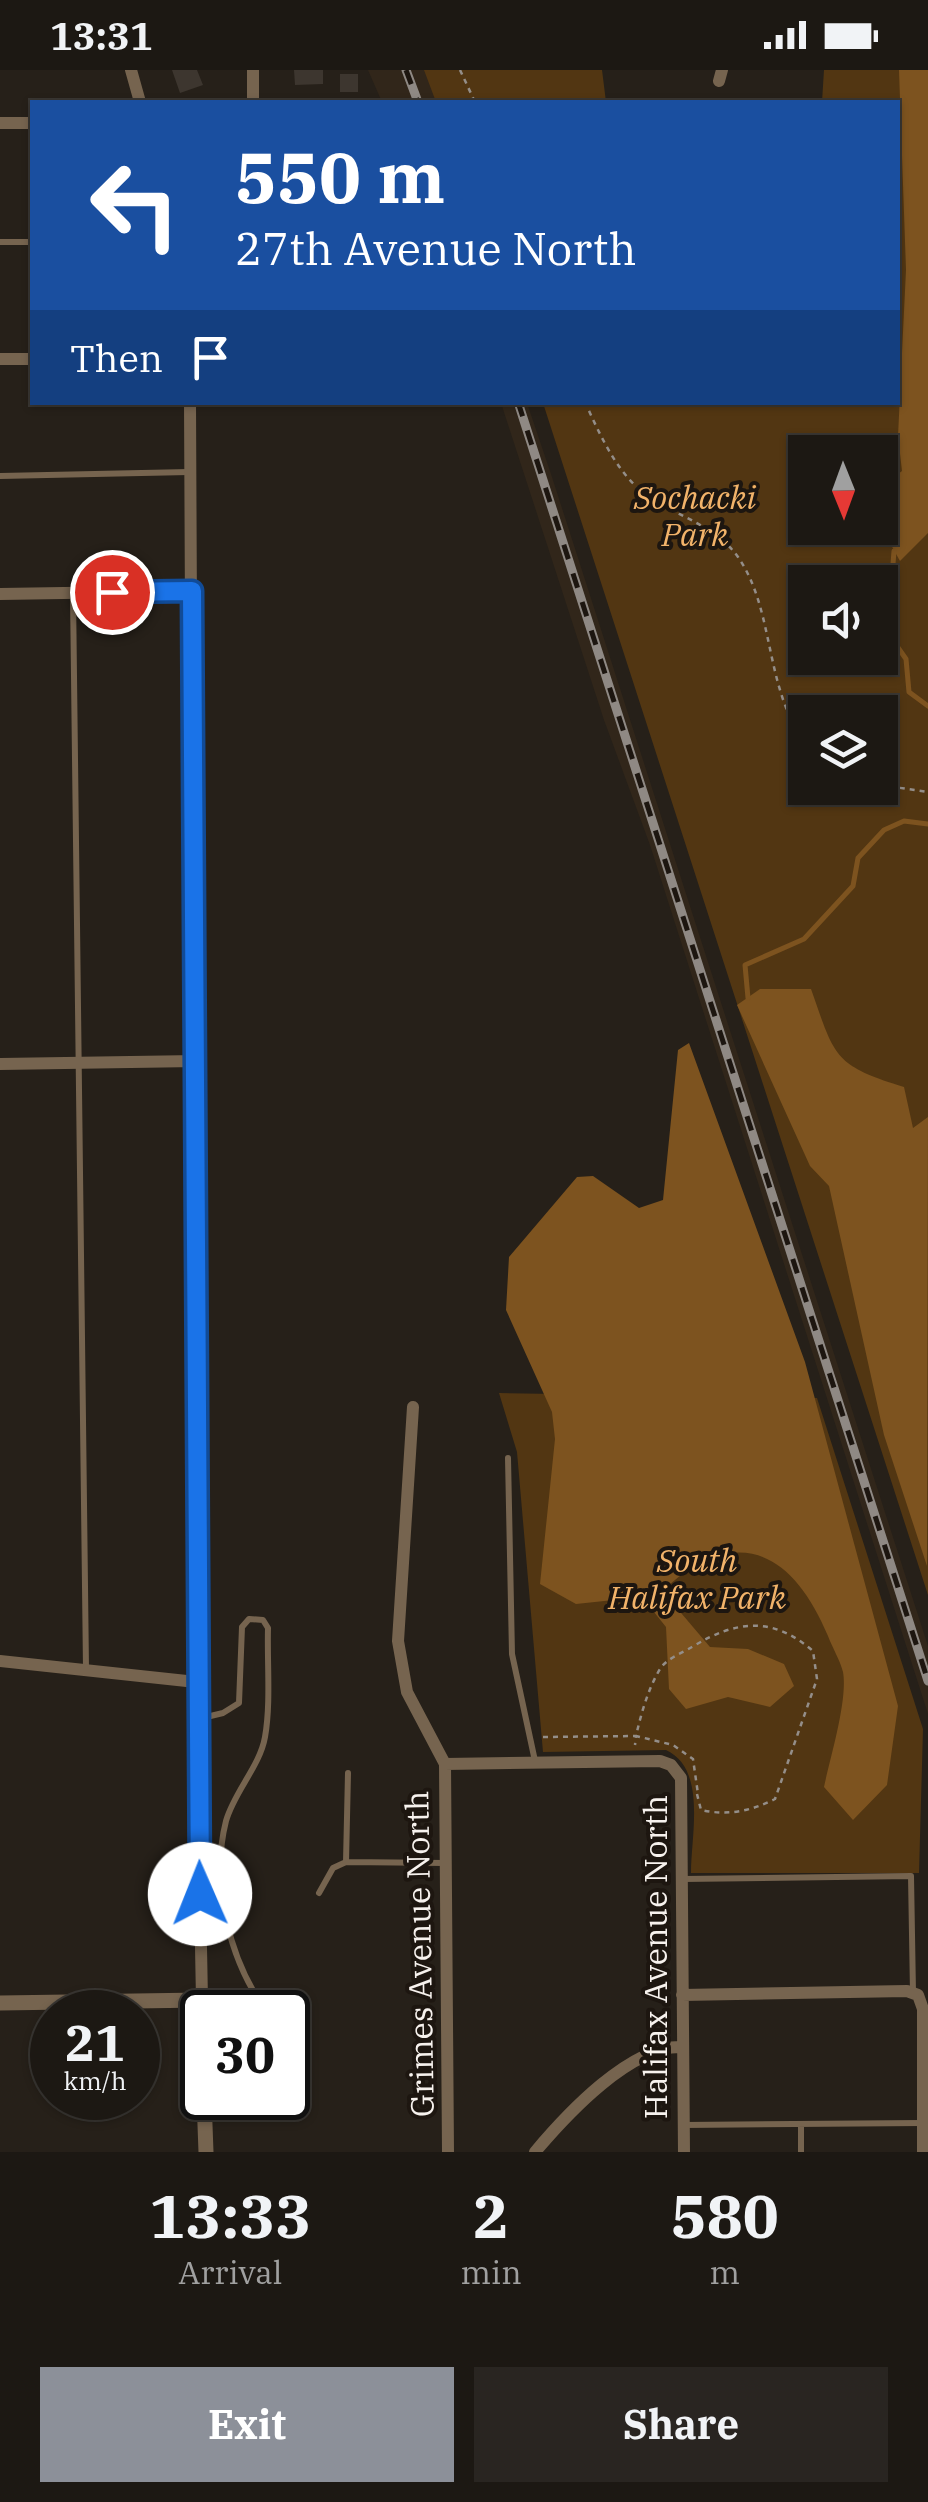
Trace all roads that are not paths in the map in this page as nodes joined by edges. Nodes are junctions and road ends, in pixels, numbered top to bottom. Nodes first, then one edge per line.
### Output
1 (131, 70) edge
2 (253, 70) edge
3 (139, 100) edge
4 (254, 100) edge
5 (0, 123) edge
6 (30, 123) edge
7 (0, 242) edge
8 (30, 242) edge
9 (30, 358) edge
10 (0, 359) edge
11 (190, 405) edge
12 (190, 472) junction
13 (0, 476) edge
14 (192, 591) junction
15 (73, 593) junction
16 (0, 594) edge
17 (196, 1061) junction
18 (79, 1063) junction
19 (0, 1064) edge
20 (413, 1407) dead end
21 (508, 1458) dead end
22 (0, 1662) edge
23 (86, 1670) junction
24 (196, 1682) junction
25 (197, 1719) junction
26 (536, 1762) junction
27 (445, 1764) junction
28 (348, 1774) dead end
29 (346, 1862) junction
30 (446, 1863) junction
31 (682, 1879) junction
32 (319, 1894) dead end
33 (202, 1990) edge
34 (253, 1990) edge
35 (916, 1994) junction
36 (682, 1995) junction
37 (0, 2004) edge
38 (180, 2006) edge
39 (682, 2047) junction
40 (205, 2120) edge
41 (923, 2122) junction
42 (801, 2124) junction
43 (683, 2125) junction
44 (206, 2152) edge
45 (448, 2152) edge
46 (535, 2152) edge
47 (684, 2152) edge
48 (801, 2152) edge
49 (923, 2152) edge

1 - 3 street
2 - 4 street
5 - 6 street
7 - 8 lane
9 - 10 street
11 - 12 street
12 - 13 lane
12 - 14 street
14 - 15 street
14 - 17 street
15 - 16 street
15 - 18 lane
17 - 18 street
17 - 24 street
18 - 19 street
18 - 23 lane
20 - 27 street, Grimes Avenue North
21 - 26 lane
22 - 23 street
23 - 24 street
24 - 25 street
25 - 33 street
25 - 34 lane
26 - 27 street
26 - 31 street, Halifax Avenue North
27 - 30 street, Grimes Avenue North
28 - 29 lane
29 - 30 lane
29 - 32 lane
30 - 45 street, Grimes Avenue North
31 - 35 lane
31 - 36 street, Halifax Avenue North
35 - 36 street
35 - 41 street
36 - 39 street, Halifax Avenue North
37 - 38 street
39 - 43 street, Halifax Avenue North
39 - 46 street
40 - 44 street
41 - 42 lane
41 - 49 street
42 - 43 lane
42 - 48 lane
43 - 47 street, Halifax Avenue North

